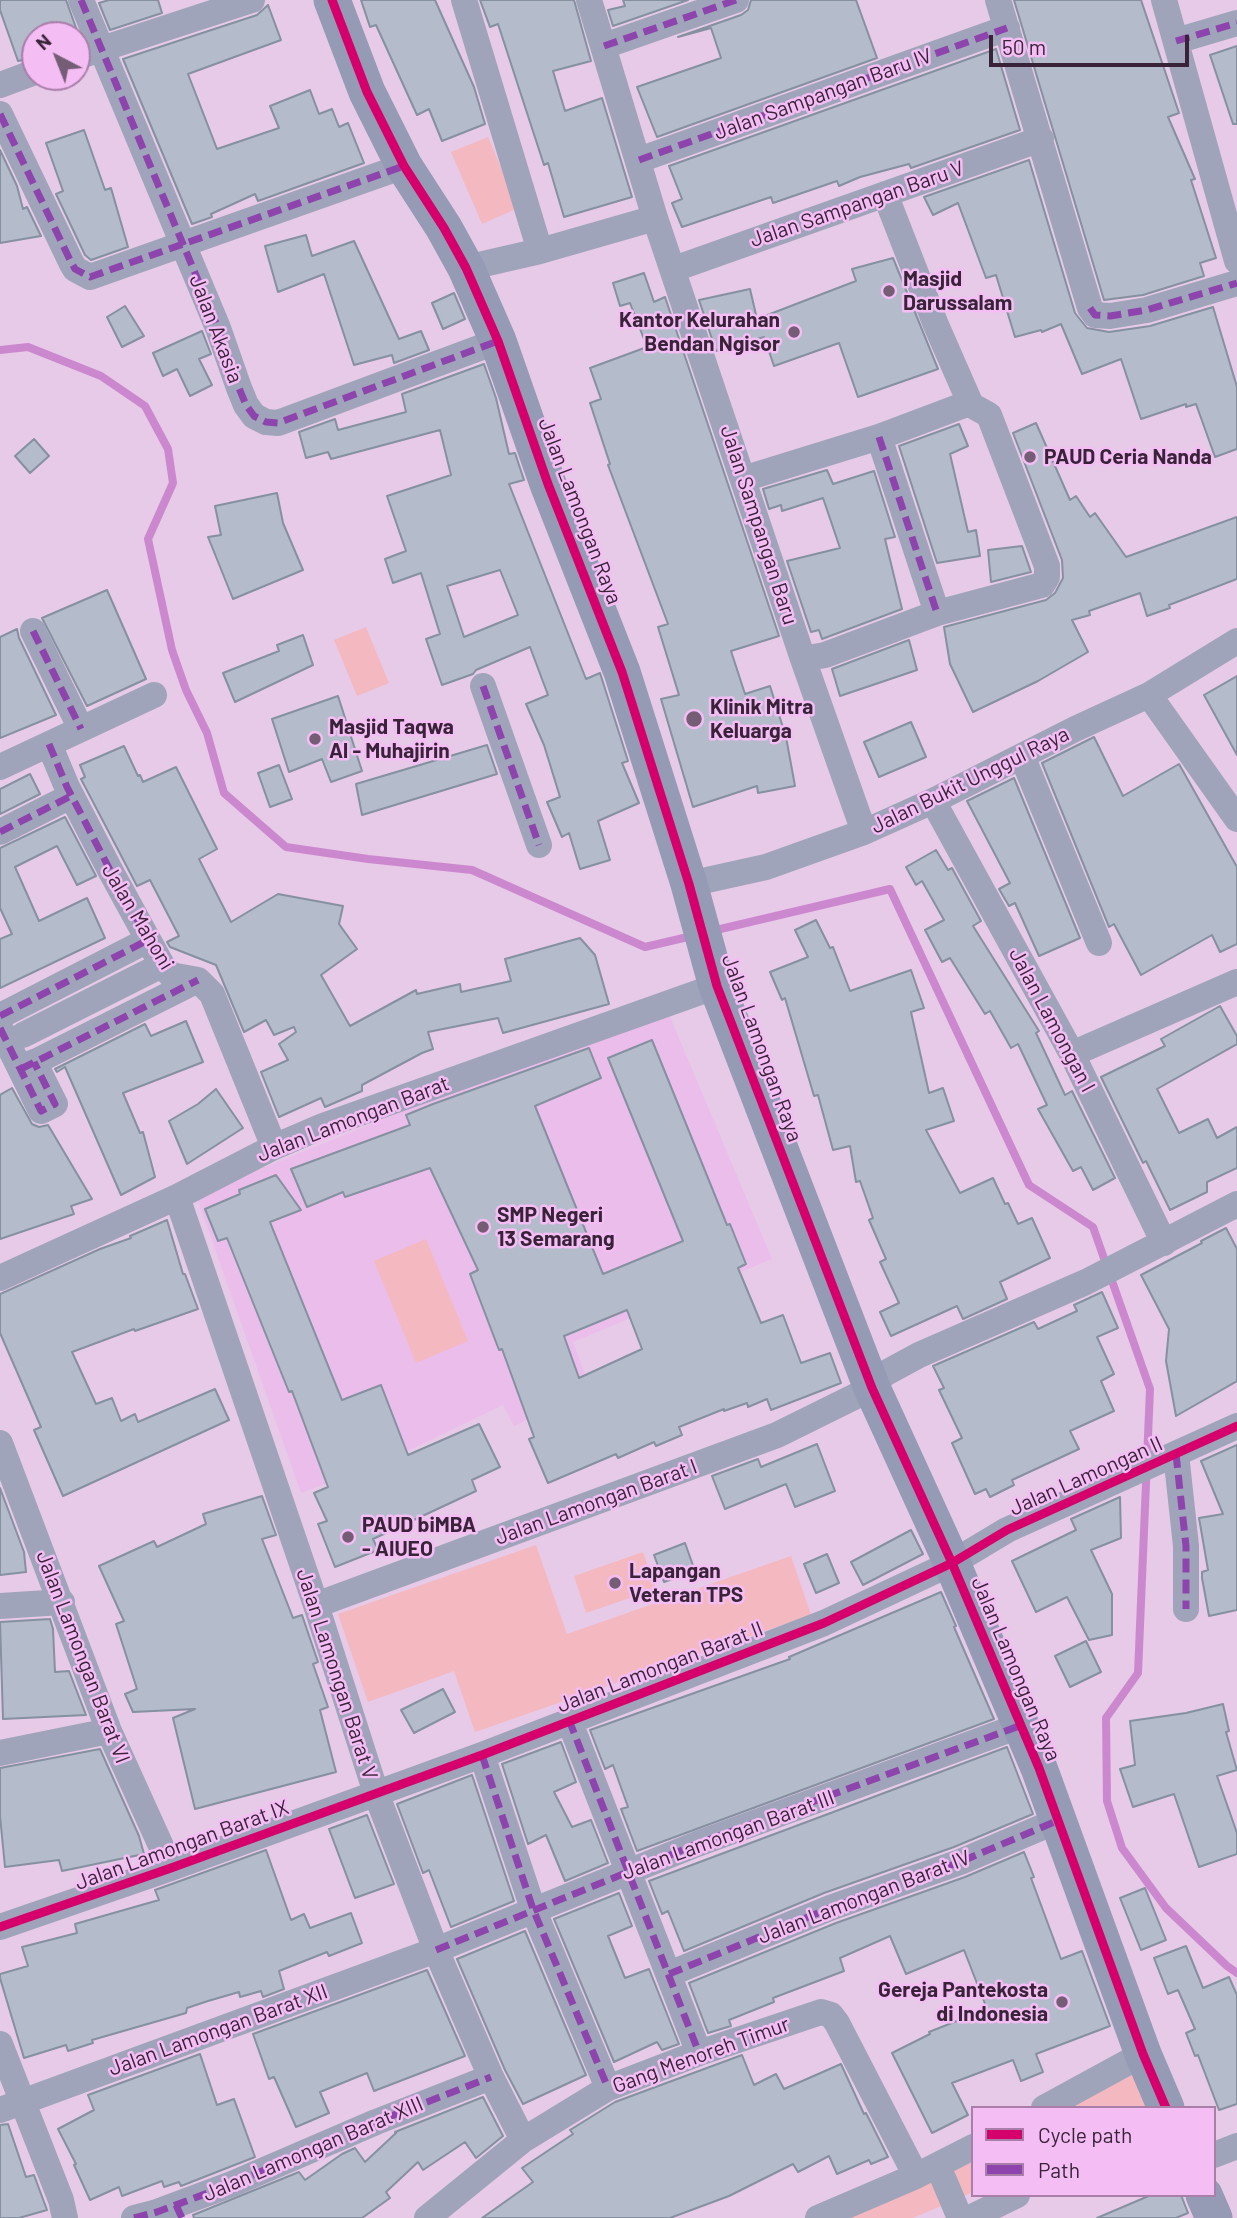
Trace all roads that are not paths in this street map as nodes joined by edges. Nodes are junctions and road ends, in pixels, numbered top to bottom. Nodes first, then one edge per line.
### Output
1 (81, 0) edge
2 (252, 0) edge
3 (332, 0) edge
4 (464, 0) edge
5 (589, 0) edge
6 (736, 0) edge
7 (998, 0) edge
8 (1164, 0) edge
9 (84, 21) edge
10 (1237, 23) edge
11 (1007, 28) junction
12 (1176, 41) junction
13 (604, 46) junction
14 (91, 52) edge
15 (91, 57) edge
16 (21, 77) edge
17 (0, 85) edge
18 (0, 114) edge
19 (1041, 139) junction
20 (639, 160) junction
21 (404, 166) junction
22 (885, 194) junction
23 (655, 218) junction
24 (183, 244) junction
25 (1236, 246) edge
26 (540, 251) junction
27 (466, 268) junction
28 (674, 269) junction
29 (1237, 283) edge
30 (498, 341) junction
31 (971, 405) junction
32 (879, 437) junction
33 (743, 479) junction
34 (937, 613) junction
35 (33, 631) dead end
36 (1237, 641) edge
37 (803, 659) junction
38 (483, 686) dead end
39 (154, 695) dead end
40 (1149, 695) junction
41 (80, 729) junction
42 (49, 744) junction
43 (1022, 756) junction
44 (0, 768) edge
45 (71, 796) junction
46 (933, 801) junction
47 (1237, 819) edge
48 (0, 832) edge
49 (864, 832) junction
50 (539, 845) dead end
51 (691, 891) junction
52 (148, 940) junction
53 (1099, 943) dead end
54 (162, 965) junction
55 (198, 980) junction
56 (716, 981) junction
57 (1237, 982) edge
58 (0, 1016) edge
59 (11, 1031) edge
60 (1072, 1054) junction
61 (274, 1147) junction
62 (177, 1197) junction
63 (1237, 1204) edge
64 (1164, 1243) junction
65 (0, 1278) edge
66 (872, 1388) junction
67 (1237, 1426) edge
68 (0, 1443) edge
69 (1176, 1454) junction
70 (952, 1563) junction
71 (61, 1602) junction
72 (316, 1605) junction
73 (0, 1606) edge
74 (1186, 1609) dead end
75 (569, 1720) junction
76 (1022, 1725) junction
77 (109, 1731) junction
78 (0, 1753) edge
79 (482, 1755) junction
80 (376, 1793) junction
81 (1059, 1820) junction
82 (171, 1868) junction
83 (628, 1872) junction
84 (533, 1909) junction
85 (0, 1927) edge
86 (436, 1950) junction
87 (669, 1974) junction
88 (0, 2044) edge
89 (699, 2053) junction
90 (1143, 2054) junction
91 (491, 2077) junction
92 (608, 2088) junction
93 (11, 2106) edge
94 (1048, 2106) edge
95 (1165, 2106) edge
96 (523, 2140) junction
97 (1237, 2146) edge
98 (971, 2148) edge
99 (1216, 2154) edge
100 (927, 2171) junction
101 (1013, 2197) edge
102 (1205, 2197) edge
103 (179, 2211) edge
104 (65, 2218) edge
105 (134, 2218) edge
106 (427, 2218) edge
107 (818, 2218) edge
108 (960, 2218) edge
109 (970, 2218) edge
110 (1214, 2218) edge

1 - 9 street, Jalan Akasia
2 - 14 street
3 - 21 street, Jalan Lamongan Raya
4 - 26 street
5 - 13 street, Jalan Sampangan Baru
6 - 13 street
7 - 11 street
8 - 12 street
10 - 12 street
11 - 19 street
11 - 20 street, Jalan Sampangan Baru IV
12 - 25 street
13 - 20 street, Jalan Sampangan Baru
15 - 24 street, Jalan Akasia
16 - 17 street
18 - 24 street
19 - 22 street, Jalan Sampangan Baru V
19 - 29 street
20 - 23 street, Jalan Sampangan Baru
21 - 24 street
21 - 27 street, Jalan Lamongan Raya
22 - 28 street, Jalan Sampangan Baru V
22 - 31 street
23 - 26 street
23 - 28 street, Jalan Sampangan Baru
24 - 30 street, Jalan Akasia
26 - 27 street
27 - 30 street, Jalan Lamongan Raya
28 - 33 street, Jalan Sampangan Baru
30 - 51 street, Jalan Lamongan Raya
31 - 32 street
31 - 34 street
32 - 33 street
32 - 34 street
33 - 37 street, Jalan Sampangan Baru
34 - 37 street
35 - 41 street
36 - 40 street, Jalan Bukit Unggul Raya
37 - 49 street, Jalan Sampangan Baru
38 - 50 street
39 - 41 street
40 - 43 street, Jalan Bukit Unggul Raya
40 - 47 street
41 - 42 street
42 - 44 street
42 - 45 street, Jalan Mahoni
43 - 46 street, Jalan Bukit Unggul Raya
43 - 53 street
45 - 48 street
45 - 52 street, Jalan Mahoni
46 - 49 street, Jalan Bukit Unggul Raya
46 - 60 street, Jalan Lamongan I
49 - 51 street, Jalan Bukit Unggul Raya
51 - 56 street, Jalan Lamongan Raya
52 - 54 street, Jalan Mahoni
52 - 58 street
54 - 55 street, Jalan Mahoni
54 - 59 street
55 - 59 street
55 - 61 street, Jalan Mahoni
56 - 61 street, Jalan Lamongan Barat
56 - 66 street, Jalan Lamongan Raya
57 - 60 street
60 - 64 street, Jalan Lamongan I
61 - 62 street, Jalan Lamongan Barat
62 - 65 street, Jalan Lamongan Barat
62 - 72 street, Jalan Lamongan Barat V
63 - 64 street
64 - 66 street
66 - 70 street, Jalan Lamongan Raya
66 - 72 street, Jalan Lamongan Barat I
67 - 69 street, Jalan Lamongan II
68 - 71 street, Jalan Lamongan Barat VI
69 - 70 street, Jalan Lamongan II
69 - 74 street
70 - 75 street, Jalan Lamongan Barat II
70 - 76 street, Jalan Lamongan Raya
71 - 73 street
71 - 77 street, Jalan Lamongan Barat VI
72 - 80 street, Jalan Lamongan Barat V
75 - 79 street, Jalan Lamongan Barat II
75 - 83 street
76 - 81 street, Jalan Lamongan Raya
76 - 83 street, Jalan Lamongan Barat III
77 - 78 street
77 - 82 street, Jalan Lamongan Barat VI
79 - 80 street, Jalan Lamongan Barat II
79 - 84 street
80 - 82 street, Jalan Lamongan Barat IX
80 - 86 street, Jalan Lamongan Barat V
81 - 87 street, Jalan Lamongan Barat IV
81 - 90 street, Jalan Lamongan Raya
82 - 85 street, Jalan Lamongan Barat IX
83 - 84 street, Jalan Lamongan Barat III
83 - 87 street
84 - 86 street, Jalan Lamongan Barat III
84 - 92 street
86 - 91 street, Jalan Lamongan Barat V
86 - 93 street, Jalan Lamongan Barat XII
87 - 89 street
88 - 93 street
89 - 92 street, Gang Menoreh Timur
89 - 100 street, Gang Menoreh Timur
90 - 94 street
90 - 95 street, Jalan Lamongan Raya
91 - 96 street, Jalan Lamongan Barat V
91 - 103 street, Jalan Lamongan Barat XIII
92 - 96 street, Gang Menoreh Timur
93 - 104 street
96 - 106 street, Gang Menoreh Timur
97 - 99 street
98 - 100 street
100 - 107 street
100 - 108 street
101 - 109 street
102 - 110 street
103 - 105 street, Jalan Lamongan Barat XIII

